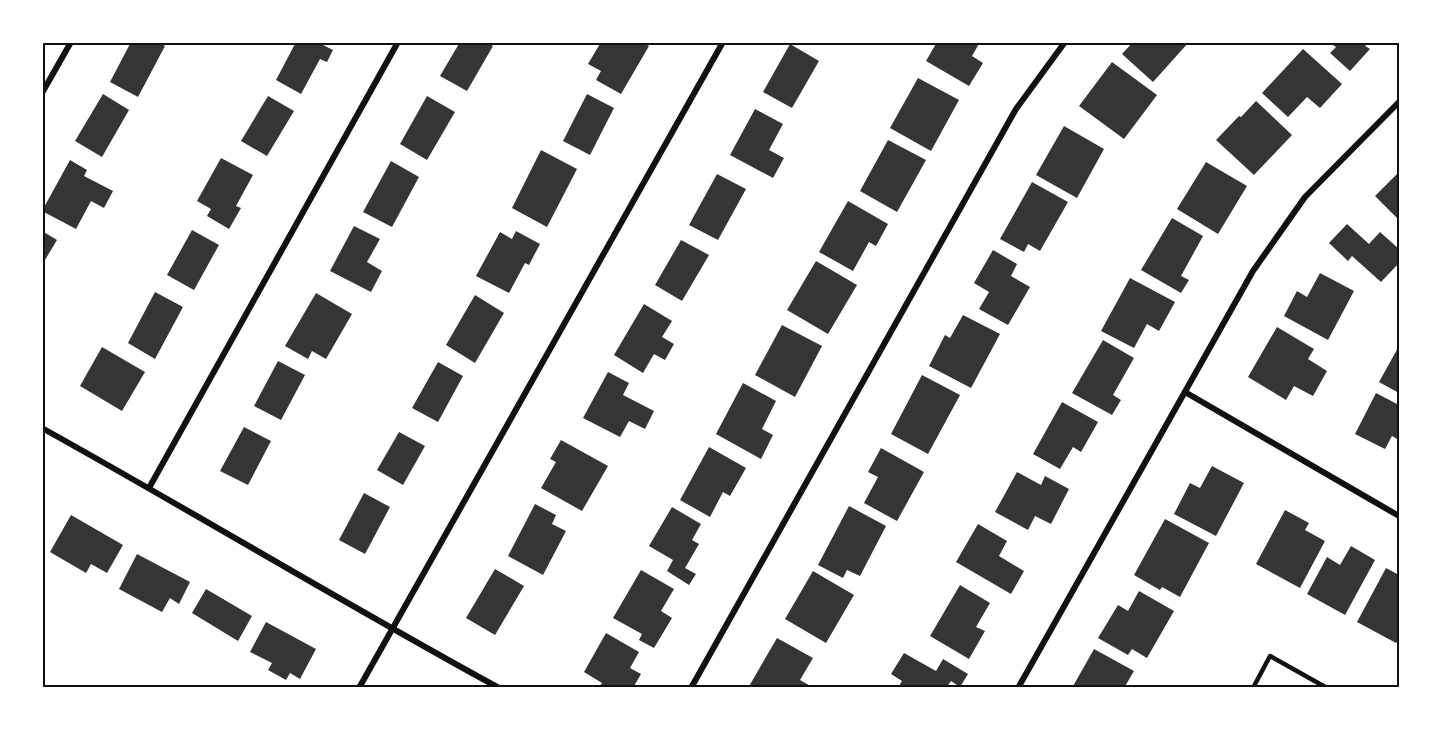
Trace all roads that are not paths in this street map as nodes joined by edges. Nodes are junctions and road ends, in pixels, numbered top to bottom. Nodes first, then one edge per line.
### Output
1 (70, 42) edge
2 (398, 42) edge
3 (723, 42) edge
4 (1065, 42) edge
5 (42, 93) edge
6 (1399, 102) edge
7 (1185, 392) junction
8 (42, 428) edge
9 (149, 488) junction
10 (1399, 516) edge
11 (391, 629) junction
12 (359, 688) edge
13 (499, 688) edge
14 (691, 688) edge
15 (1018, 688) edge
16 (1253, 688) edge
17 (1327, 688) edge

1 - 5 street
2 - 9 street
3 - 11 street
4 - 14 street
6 - 7 street
7 - 10 street
7 - 15 street
8 - 9 street
9 - 11 street
11 - 12 street
11 - 13 street
16 - 17 lane

